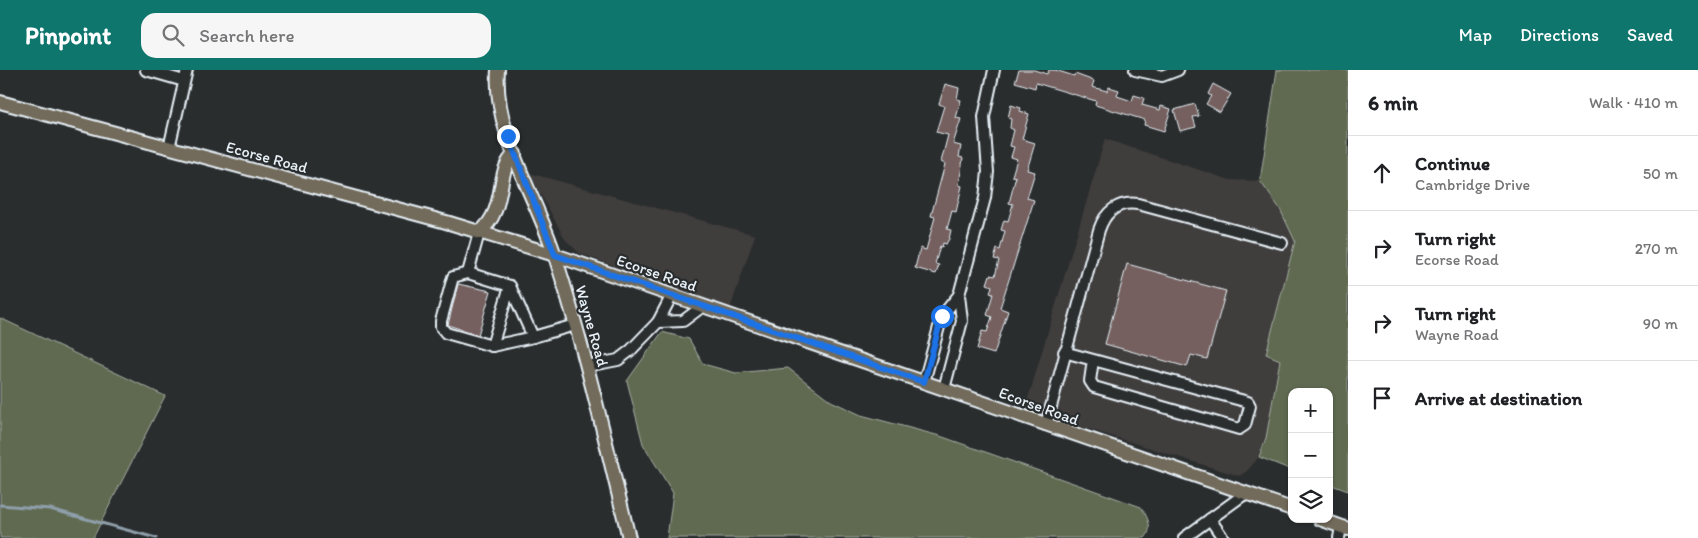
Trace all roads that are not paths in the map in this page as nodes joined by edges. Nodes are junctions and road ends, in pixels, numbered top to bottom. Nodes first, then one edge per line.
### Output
1 (146, 70) edge
2 (187, 70) edge
3 (498, 70) edge
4 (994, 70) edge
5 (1135, 70) edge
6 (1178, 70) edge
7 (184, 81) junction
8 (0, 102) edge
9 (169, 148) junction
10 (515, 154) junction
11 (479, 233) junction
12 (1282, 243) dead end
13 (555, 255) junction
14 (468, 273) junction
15 (510, 286) junction
16 (672, 295) junction
17 (959, 295) junction
18 (703, 306) junction
19 (658, 322) junction
20 (575, 325) junction
21 (533, 336) junction
22 (492, 346) junction
23 (1064, 352) junction
24 (1093, 360) junction
25 (587, 366) junction
26 (924, 382) junction
27 (944, 389) junction
28 (1046, 425) junction
29 (1246, 493) junction
30 (1288, 508) edge
31 (1210, 519) junction
32 (1328, 523) edge
33 (1343, 531) edge
34 (629, 538) edge
35 (1184, 538) edge
36 (1223, 538) edge

1 - 7 street
2 - 7 street
3 - 10 main road, Wayne Road
4 - 17 street
5 - 6 street
7 - 9 street
8 - 9 main road, Ecorse Road
9 - 11 main road, Ecorse Road
10 - 11 main road
10 - 13 main road, Wayne Road
11 - 13 main road, Ecorse Road
11 - 14 street
12 - 23 street
13 - 16 main road, Ecorse Road
13 - 20 main road, Wayne Road
14 - 15 street
14 - 22 street
15 - 21 street
15 - 22 street
16 - 18 main road, Ecorse Road
16 - 19 street
17 - 26 street
17 - 27 street
18 - 19 street
18 - 26 main road, Ecorse Road
19 - 25 street
20 - 21 street
20 - 25 main road, Wayne Road
21 - 22 street
23 - 24 street
23 - 28 street
24 - 24 street
25 - 34 main road, Wayne Road
26 - 27 main road, Ecorse Road
27 - 28 main road, Ecorse Road
28 - 29 main road, Ecorse Road
29 - 30 main road, Ecorse Road
29 - 31 street
31 - 35 street
31 - 36 street
32 - 33 main road

